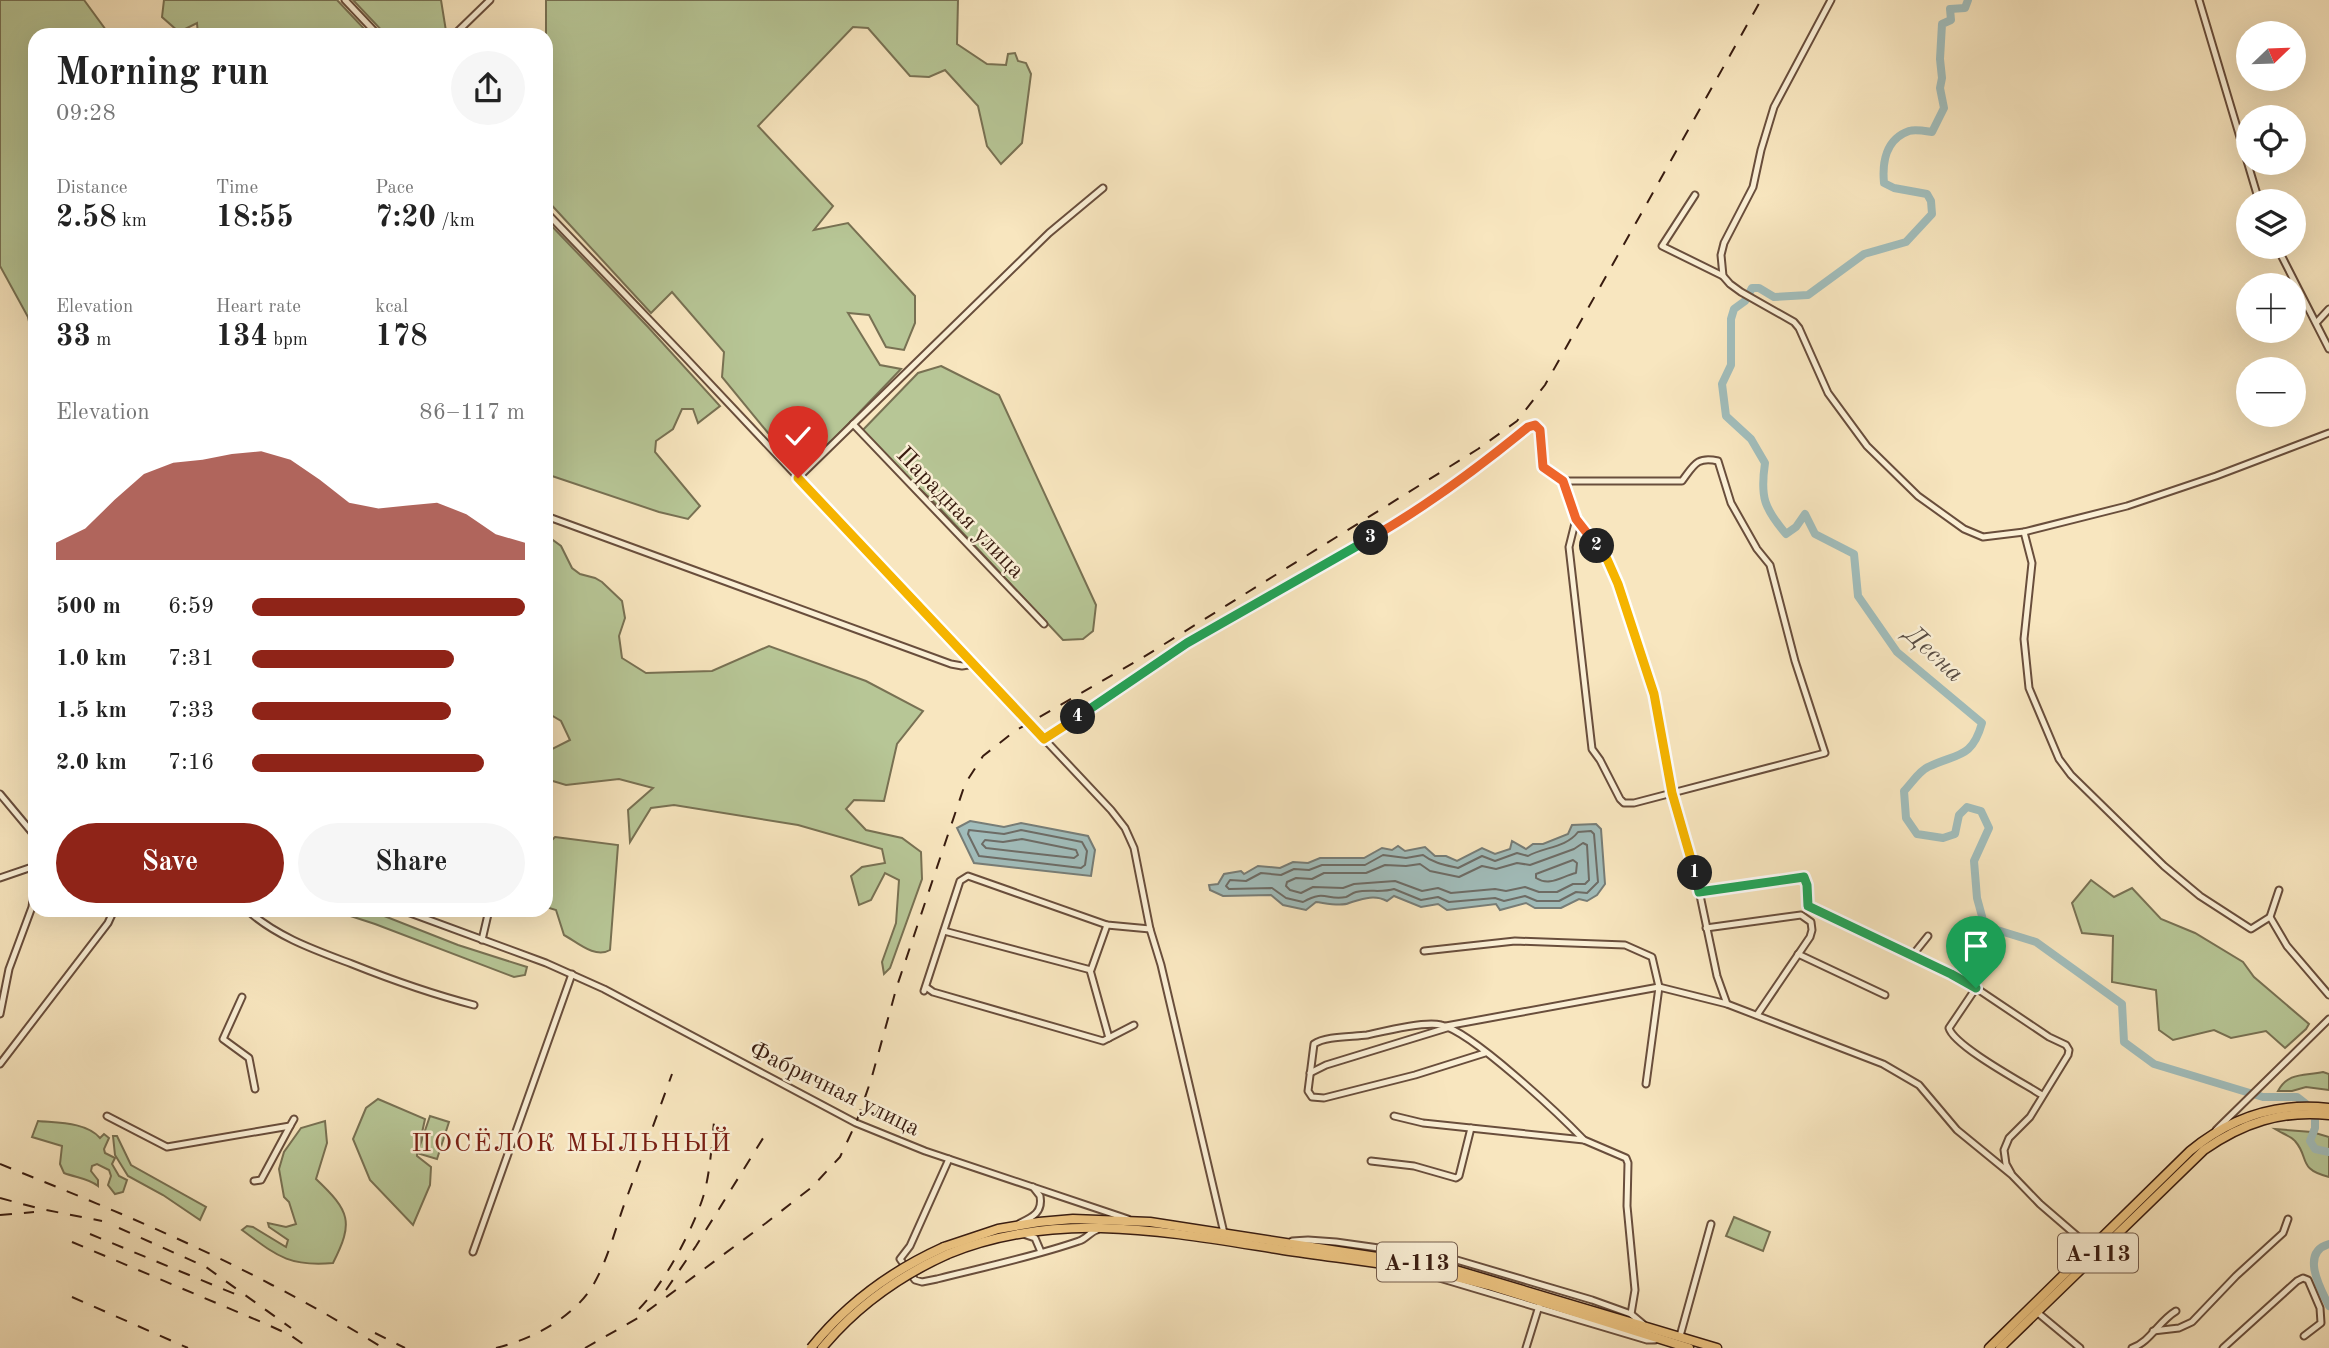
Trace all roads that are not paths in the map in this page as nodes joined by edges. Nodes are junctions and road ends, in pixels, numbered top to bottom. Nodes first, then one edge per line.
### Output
1 (345, 0) edge
2 (490, 0) edge
3 (1831, 0) edge
4 (2199, 0) edge
5 (371, 28) edge
6 (461, 28) edge
7 (1103, 188) dead end
8 (2255, 189) edge
9 (1695, 195) dead end
10 (553, 219) edge
11 (2283, 259) edge
12 (1723, 276) junction
13 (2329, 309) edge
14 (2317, 322) junction
15 (2329, 349) edge
16 (853, 424) junction
17 (2329, 433) edge
18 (798, 478) junction
19 (1563, 481) junction
20 (553, 519) edge
21 (1576, 519) junction
22 (2024, 532) junction
23 (1044, 624) dead end
24 (975, 664) junction
25 (1044, 739) junction
26 (1672, 793) junction
27 (0, 794) edge
28 (28, 828) edge
29 (28, 868) edge
30 (0, 878) edge
31 (2279, 890) dead end
32 (1699, 892) junction
33 (29, 917) edge
34 (111, 917) edge
35 (255, 917) edge
36 (421, 917) edge
37 (487, 917) edge
38 (2270, 917) junction
39 (1107, 925) junction
40 (1706, 928) junction
41 (1150, 929) junction
42 (944, 931) junction
43 (1928, 936) dead end
44 (482, 940) junction
45 (1424, 951) dead end
46 (1798, 954) junction
47 (1912, 956) junction
48 (1090, 970) junction
49 (572, 974) junction
50 (1659, 987) junction
51 (1976, 988) junction
52 (1885, 995) dead end
53 (2329, 995) edge
54 (242, 997) dead end
55 (1727, 1004) junction
56 (474, 1005) dead end
57 (0, 1014) edge
58 (1757, 1015) junction
59 (2329, 1019) edge
60 (1134, 1025) dead end
61 (1448, 1027) junction
62 (1109, 1038) junction
63 (1485, 1053) junction
64 (1, 1059) edge
65 (1310, 1073) junction
66 (1646, 1084) dead end
67 (255, 1089) dead end
68 (2042, 1095) junction
69 (2329, 1108) edge
70 (2329, 1115) edge
71 (107, 1116) dead end
72 (1394, 1116) dead end
73 (294, 1119) dead end
74 (2250, 1120) junction
75 (290, 1126) junction
76 (1471, 1128) junction
77 (2209, 1136) junction
78 (1584, 1140) junction
79 (949, 1159) junction
80 (1371, 1161) dead end
81 (2012, 1175) junction
82 (254, 1181) dead end
83 (1027, 1184) junction
84 (2288, 1219) dead end
85 (1134, 1221) junction
86 (1711, 1224) dead end
87 (1106, 1228) junction
88 (1015, 1230) junction
89 (1224, 1233) junction
90 (1281, 1242) junction
91 (2091, 1248) junction
92 (946, 1251) junction
93 (472, 1252) dead end
94 (1041, 1252) junction
95 (1414, 1268) junction
96 (1539, 1306) junction
97 (2176, 1311) dead end
98 (2038, 1313) junction
99 (1631, 1314) junction
100 (1646, 1326) junction
101 (2154, 1331) junction
102 (1680, 1336) junction
103 (2304, 1336) dead end
104 (1663, 1340) junction
105 (811, 1348) edge
106 (822, 1348) edge
107 (1526, 1348) edge
108 (1689, 1348) edge
109 (1717, 1348) edge
110 (1989, 1348) edge
111 (2000, 1348) edge
112 (2080, 1348) edge
113 (2132, 1348) edge
114 (2223, 1348) edge

1 - 5 street
2 - 6 street
3 - 12 street
4 - 8 street
7 - 16 street
9 - 12 street
10 - 18 street
11 - 14 street
12 - 22 street
13 - 14 street
14 - 15 street
16 - 18 street
16 - 23 street, Парадная улица
17 - 22 street
18 - 24 street
19 - 21 street
19 - 25 street
19 - 26 street
20 - 24 street
21 - 26 street
21 - 26 street
22 - 38 street
24 - 25 street
25 - 41 street
26 - 32 street
27 - 28 street
29 - 30 street
31 - 38 street
32 - 40 street
32 - 47 street
33 - 57 street
34 - 64 street
35 - 56 street
36 - 44 street, Фабричная улица
37 - 44 street
38 - 53 street
39 - 41 street
39 - 42 street
39 - 48 street
40 - 46 street
40 - 55 street
41 - 89 street
42 - 48 street
42 - 62 street
43 - 47 street
44 - 49 street, Фабричная улица
45 - 50 street
46 - 52 street
46 - 58 street
47 - 51 street
48 - 62 street
49 - 79 street, Фабричная улица
49 - 93 street
50 - 55 street
50 - 61 street
50 - 66 street
51 - 68 street
51 - 68 street
54 - 67 street
55 - 58 street
58 - 81 street
59 - 77 street
60 - 62 street
61 - 63 street
61 - 65 street
61 - 65 street
63 - 65 street
63 - 78 street
68 - 81 street
69 - 74 highway, А-113
70 - 74 highway, А-113
71 - 75 street
72 - 76 street
73 - 75 street
74 - 77 highway, А-113
74 - 98 highway, А-113
75 - 82 street
76 - 78 street
76 - 80 street
77 - 91 highway, А-113
78 - 99 street
79 - 83 street, Фабричная улица
79 - 94 street
81 - 91 street
83 - 85 street, Фабричная улица
83 - 88 street
84 - 101 street
85 - 88 highway, А-113
85 - 89 highway, А-113
86 - 102 street
87 - 88 highway, А-113
87 - 94 street
87 - 95 highway, А-113
88 - 92 highway, А-113
88 - 94 street
89 - 90 highway, А-113
90 - 99 street
90 - 100 highway, А-113
91 - 110 highway, А-113
92 - 105 highway, А-113, bridge
92 - 106 highway, А-113, bridge
95 - 96 street
95 - 104 highway, А-113
96 - 104 street
96 - 107 street
97 - 101 street
98 - 111 highway, А-113
98 - 112 street
99 - 100 street
100 - 102 highway, А-113
101 - 113 street
102 - 109 highway, А-113
103 - 114 street
104 - 108 highway, А-113

